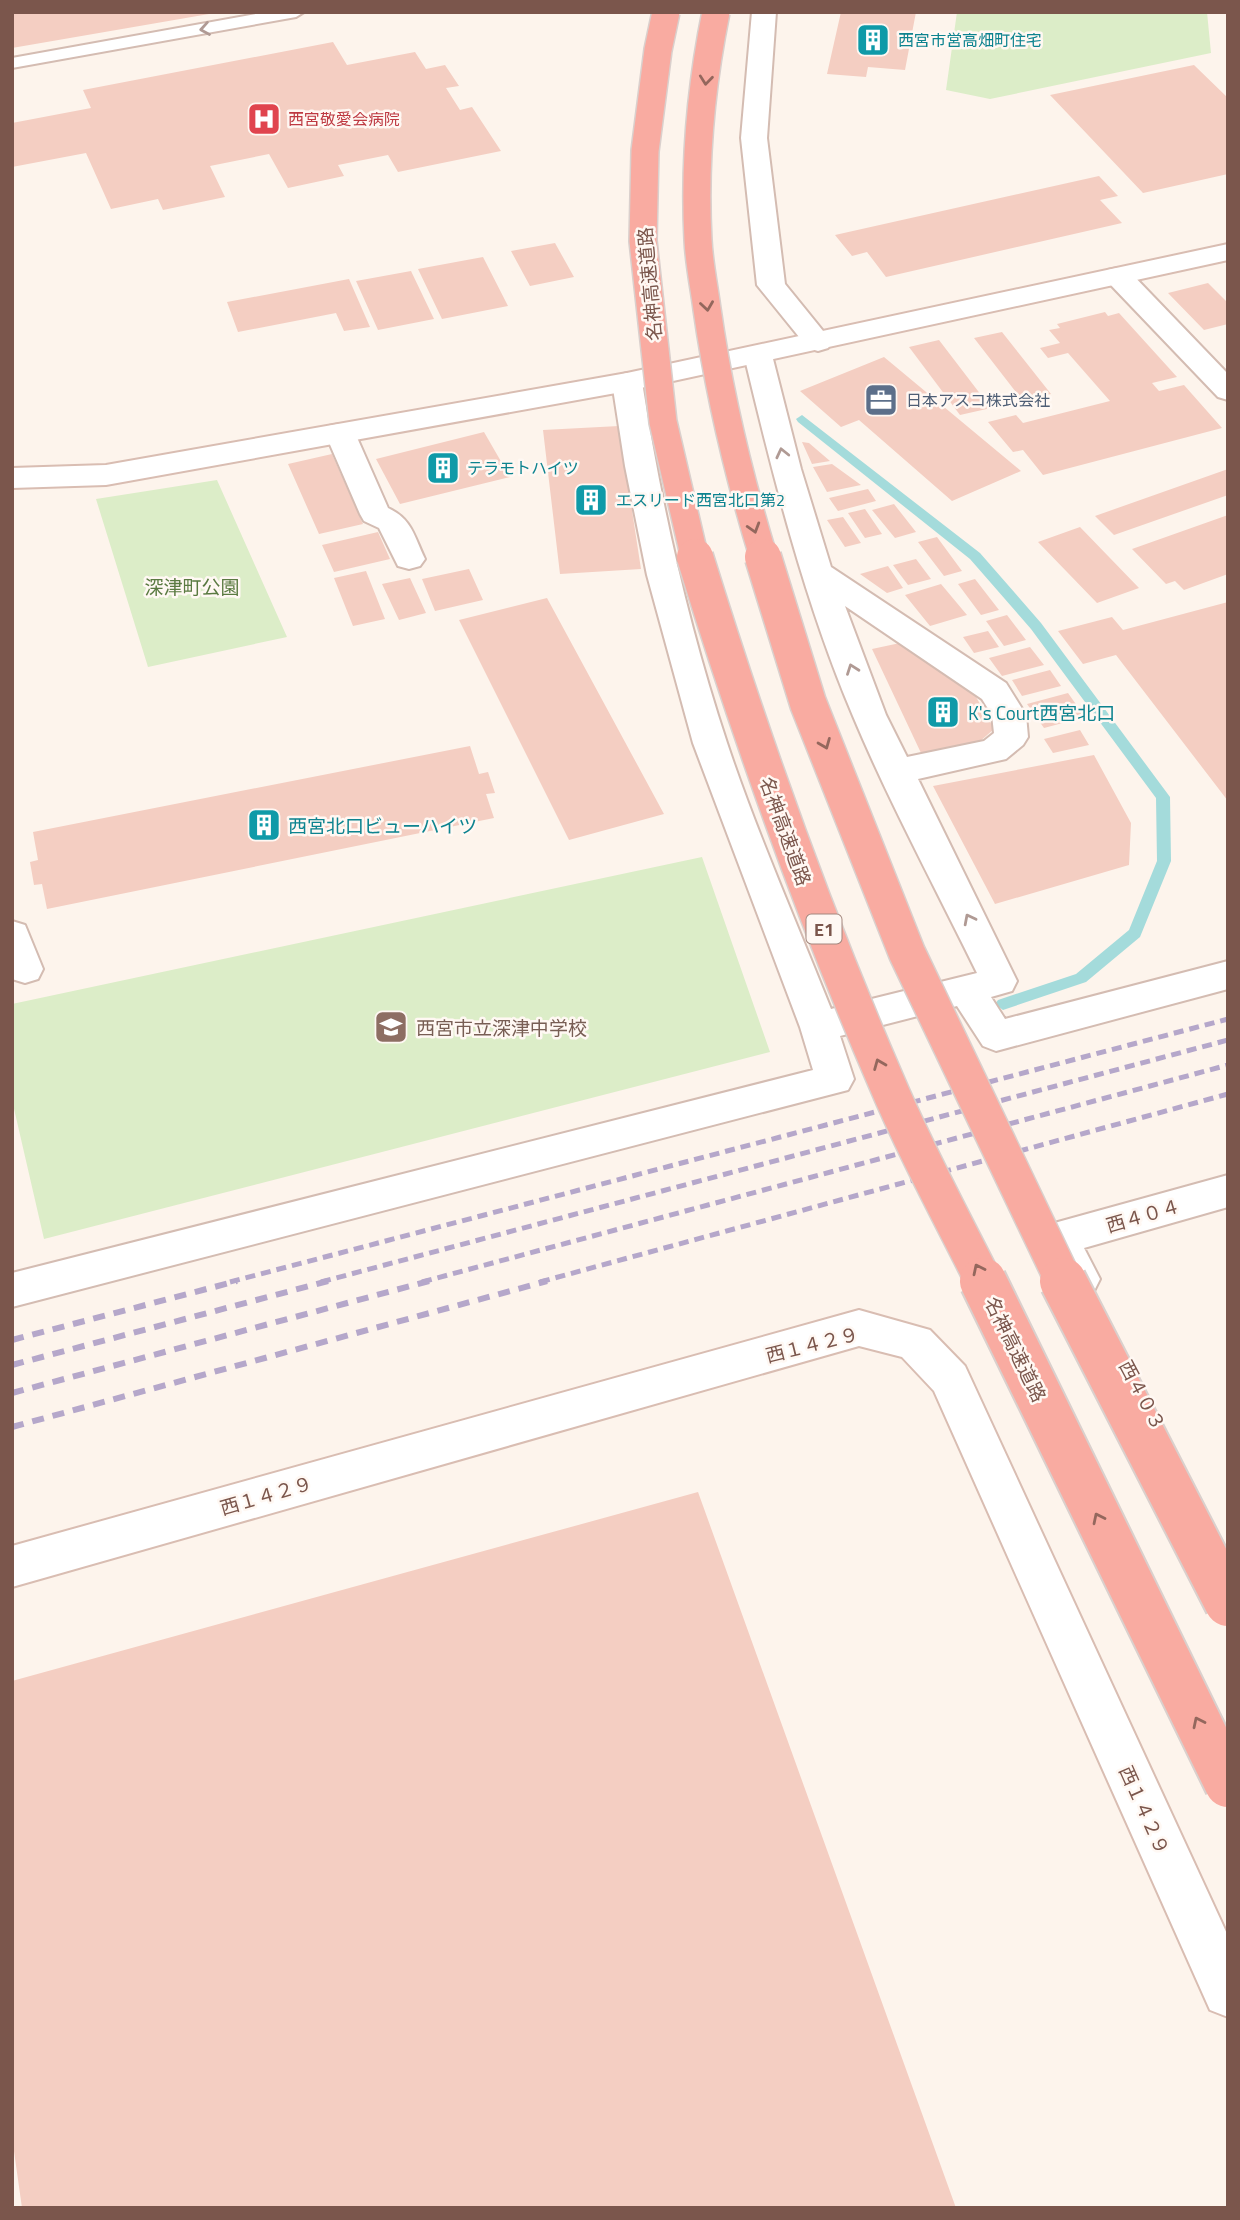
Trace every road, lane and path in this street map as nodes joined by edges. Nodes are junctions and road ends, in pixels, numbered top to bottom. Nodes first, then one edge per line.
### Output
1 (296, 12) edge
2 (666, 12) edge
3 (716, 12) edge
4 (764, 12) edge
5 (12, 64) edge
6 (1228, 252) edge
7 (1118, 276) junction
8 (818, 342) junction
9 (758, 355) junction
10 (627, 382) junction
11 (1228, 391) edge
12 (340, 433) junction
13 (12, 477) edge
14 (409, 559) dead end
15 (817, 572) junction
16 (895, 772) junction
17 (12, 935) edge
18 (25, 970) dead end
19 (1228, 975) edge
20 (982, 985) junction
21 (819, 1027) junction
22 (1228, 1191) edge
23 (1058, 1239) joint
24 (12, 1290) edge
25 (1228, 1552) edge
26 (12, 1567) edge
27 (1228, 1602) edge
28 (1228, 1784) edge
29 (1228, 1992) edge

1 -> 5 lane
28 -> 2 highway, 名神高速道路 / E1, bridge
3 -> 27 highway, bridge
4 - 8 street
6 - 7 street
7 - 8 street
7 - 11 street
8 - 9 street
9 - 10 street
15 -> 9 street
10 - 12 street
10 - 21 street
12 - 13 street
12 - 14 street
16 -> 15 street
15 - 16 street
20 -> 16 street
17 - 18 street
19 - 20 street
20 - 21 street
21 - 24 street
22 - 23 street, 西４０４
23 - 25 street, 西４０３
26 - 29 street, 西１４２９

